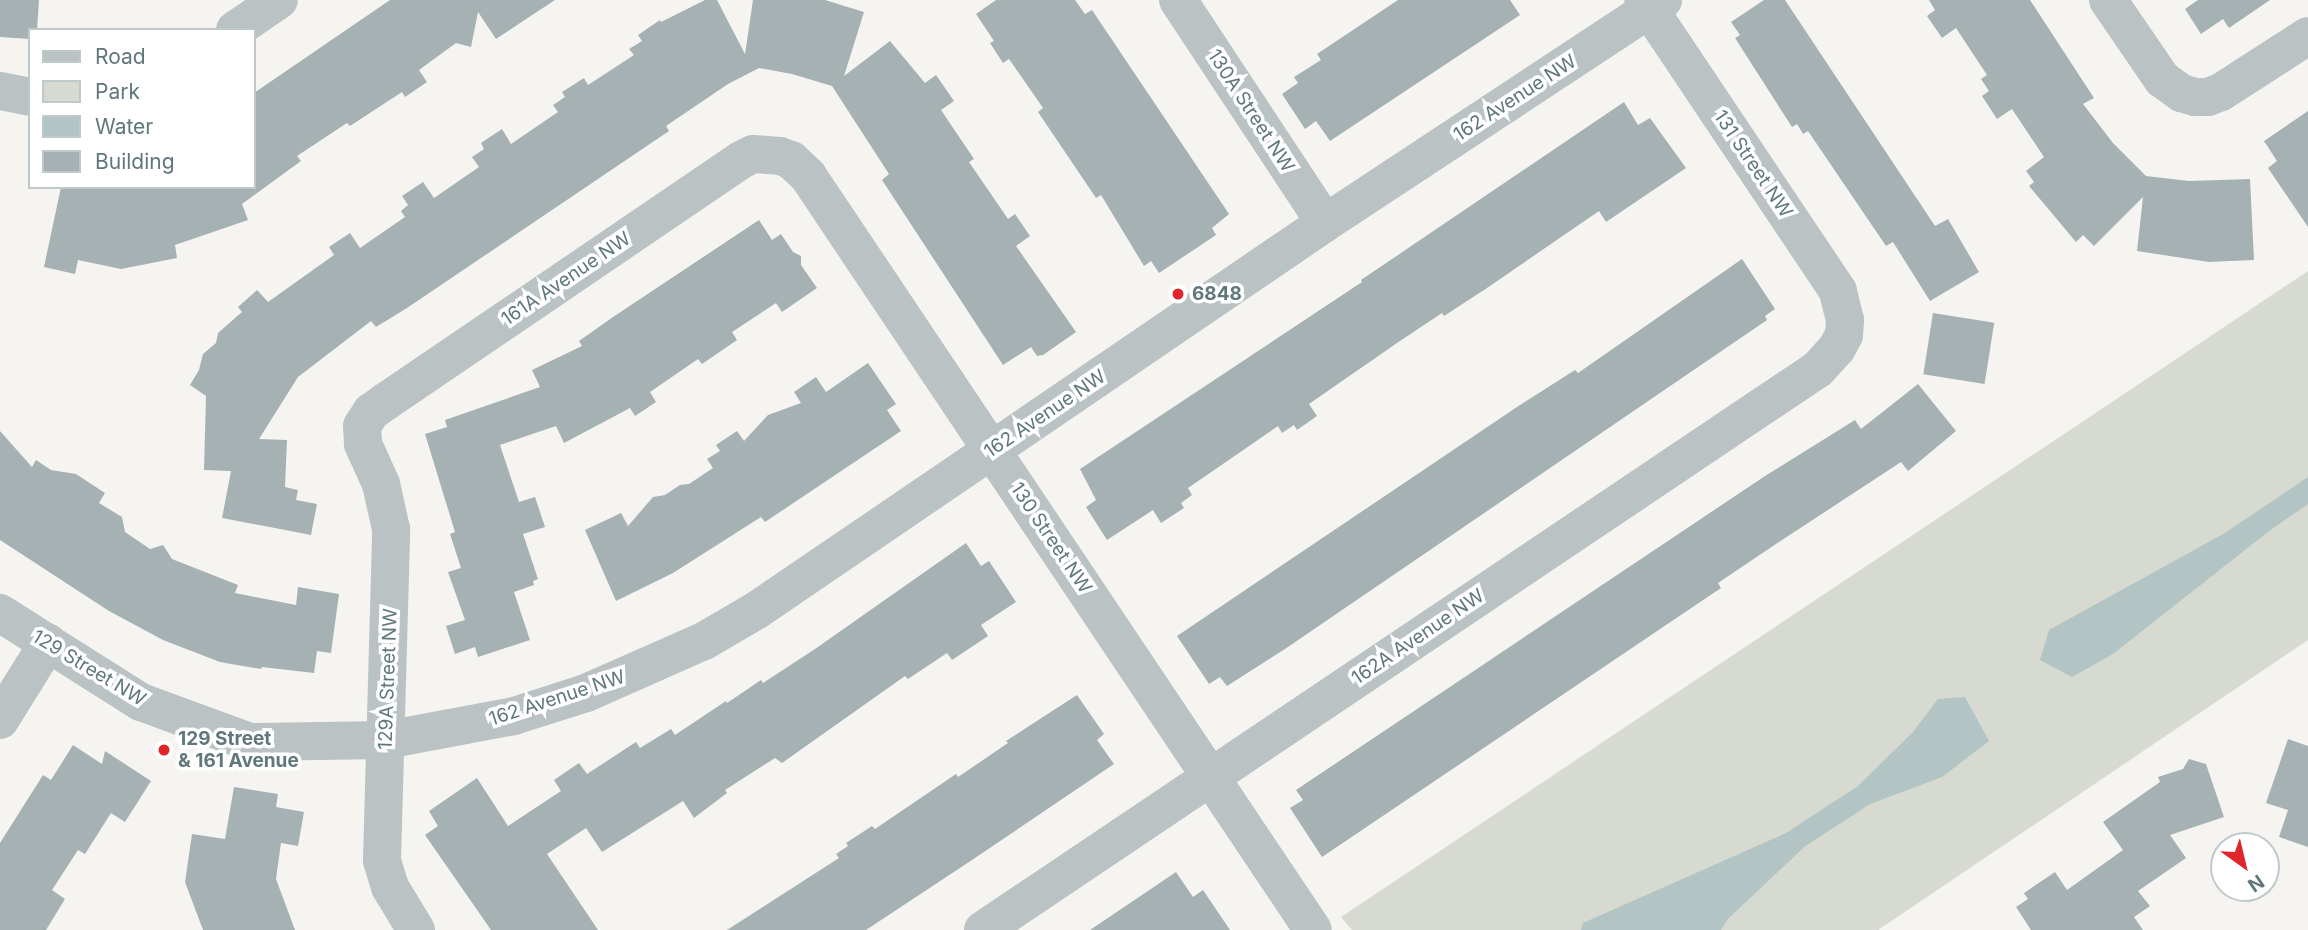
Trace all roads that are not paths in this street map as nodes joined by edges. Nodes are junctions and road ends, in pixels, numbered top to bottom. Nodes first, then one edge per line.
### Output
1 (279, 0) edge
2 (1178, 0) edge
3 (2108, 0) edge
4 (1652, 3) edge
5 (238, 28) edge
6 (2308, 36) edge
7 (0, 91) edge
8 (28, 97) edge
9 (780, 156) joint
10 (1325, 223) junction
11 (1844, 335) joint
12 (362, 426) joint
13 (992, 450) junction
14 (0, 613) edge
15 (48, 643) junction
16 (0, 720) edge
17 (386, 740) junction
18 (1210, 777) junction
19 (416, 930) edge
20 (983, 930) edge
21 (1313, 930) edge

1 - 5 street
2 - 10 street, 130A Street NW
3 - 6 street
4 - 10 street, 162 Avenue NW
4 - 11 street, 131 Street NW
7 - 8 street
9 - 12 street, 161A Avenue NW
9 - 13 street, 130 Street NW
10 - 13 street, 162 Avenue NW
11 - 18 street, 162A Avenue NW
12 - 17 street, 129A Street NW
13 - 17 street, 162 Avenue NW
13 - 18 street, 130 Street NW
14 - 15 street, 129 Street NW
15 - 16 street
15 - 17 street, 129 Street NW
17 - 19 street, 129A Street NW
18 - 20 street, 162A Avenue NW
18 - 21 street, 130 Street NW

